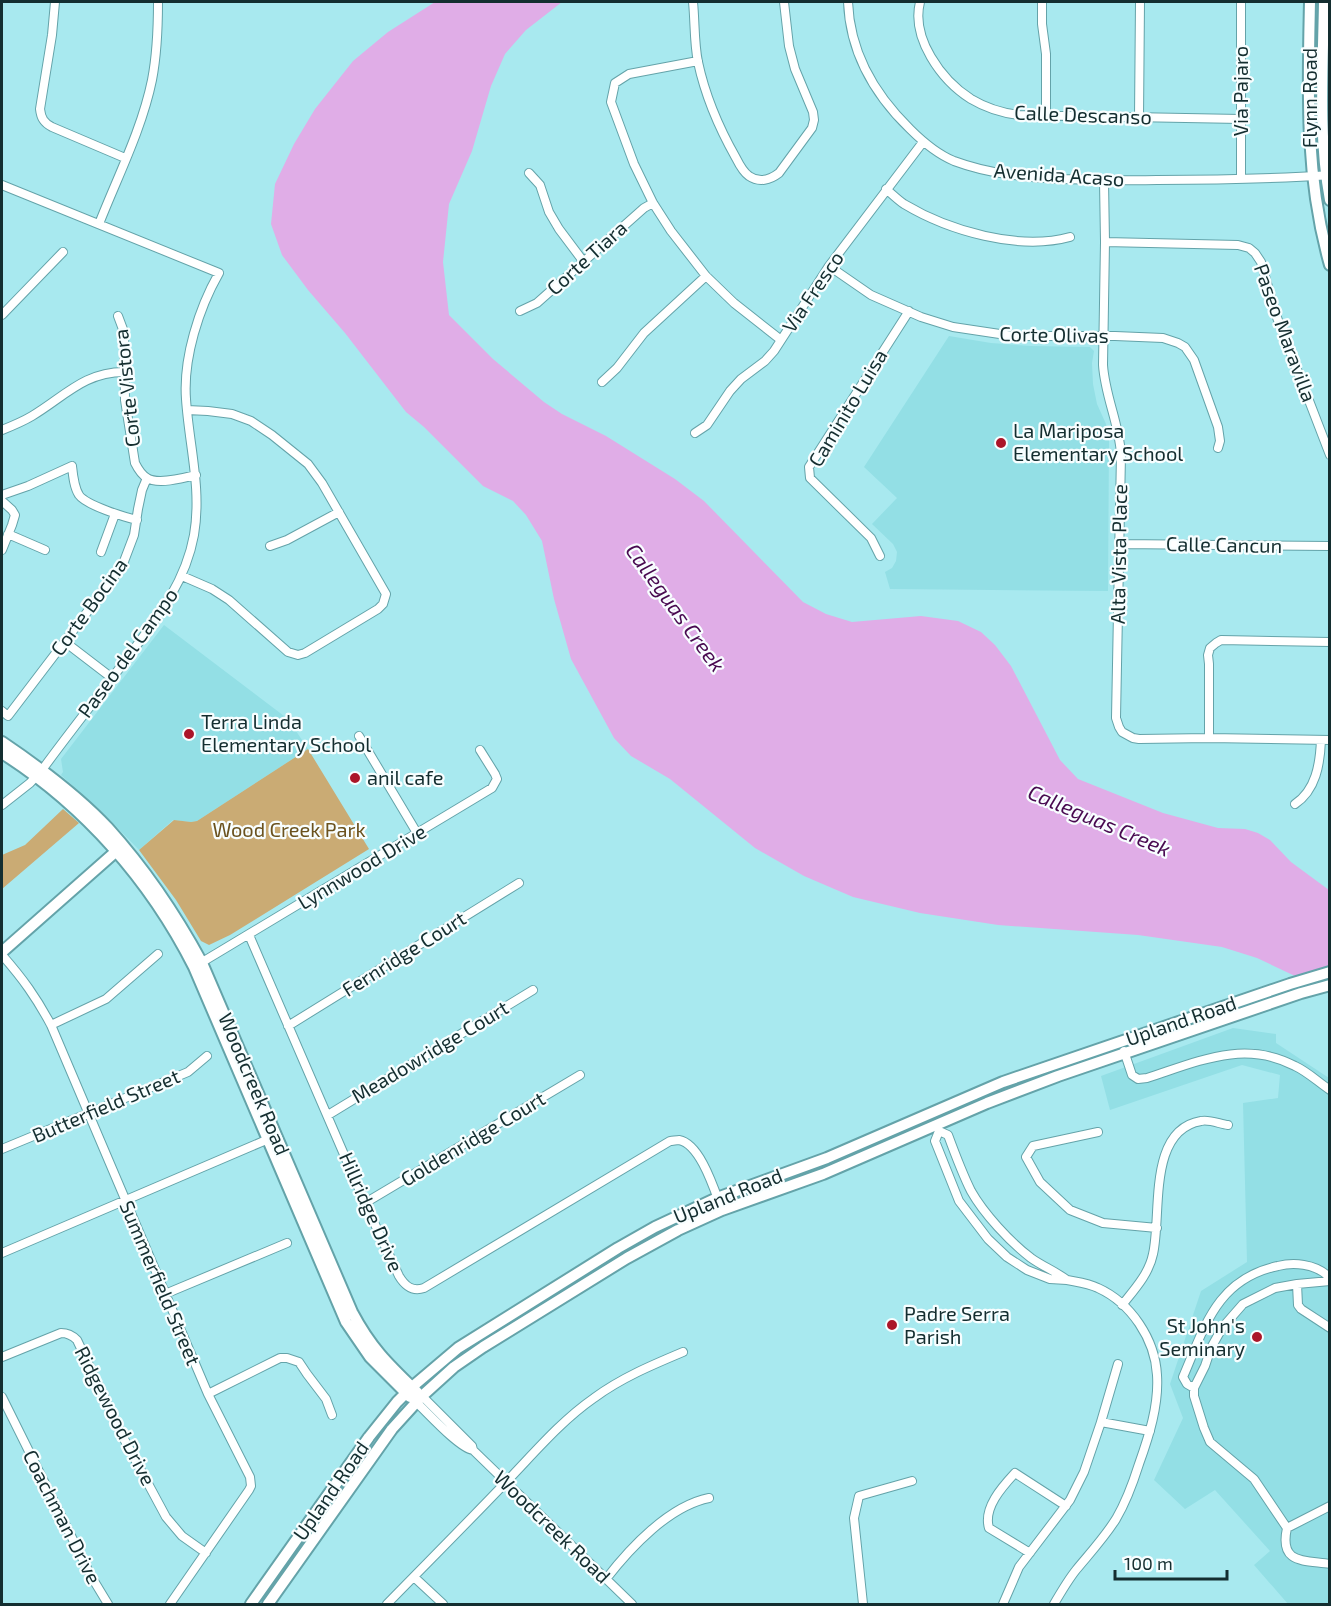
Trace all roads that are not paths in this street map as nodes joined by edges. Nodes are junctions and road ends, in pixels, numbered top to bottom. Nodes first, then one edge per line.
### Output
1 (54, 2) edge
2 (158, 2) edge
3 (693, 2) edge
4 (784, 2) edge
5 (848, 2) edge
6 (920, 2) edge
7 (1042, 2) edge
8 (1140, 2) edge
9 (1241, 2) edge
10 (1310, 2) edge
11 (1324, 2) edge
12 (698, 61) junction
13 (1046, 116) junction
14 (1139, 117) junction
15 (1241, 119) junction
16 (923, 142) junction
17 (125, 158) junction
18 (529, 172) dead end
19 (1328, 175) edge
20 (1313, 176) junction
21 (1241, 180) junction
22 (1104, 181) junction
23 (2, 185) edge
24 (886, 189) junction
25 (1329, 200) edge
26 (653, 203) junction
27 (99, 224) junction
28 (1070, 237) dead end
29 (1105, 242) junction
30 (63, 252) dead end
31 (583, 261) junction
32 (1329, 265) edge
33 (829, 266) junction
34 (706, 276) junction
35 (520, 311) dead end
36 (909, 311) junction
37 (2, 315) edge
38 (118, 316) dead end
39 (1103, 336) junction
40 (781, 340) junction
41 (124, 372) junction
42 (602, 382) dead end
43 (187, 410) junction
44 (2, 430) edge
45 (695, 433) dead end
46 (1218, 448) dead end
47 (1329, 455) edge
48 (196, 476) junction
49 (147, 478) junction
50 (2, 495) edge
51 (2, 501) edge
52 (339, 512) junction
53 (115, 514) junction
54 (137, 520) junction
55 (8, 534) junction
56 (1119, 544) junction
57 (270, 546) dead end
58 (1329, 546) edge
59 (2, 550) edge
60 (45, 550) dead end
61 (101, 552) dead end
62 (880, 556) dead end
63 (182, 576) junction
64 (64, 642) junction
65 (1329, 642) edge
66 (112, 678) junction
67 (2, 711) edge
68 (359, 736) dead end
69 (1209, 738) junction
70 (1325, 740) edge
71 (2, 742) edge
72 (480, 750) dead end
73 (2, 753) edge
74 (39, 773) junction
75 (1295, 804) dead end
76 (2, 805) edge
77 (417, 833) junction
78 (120, 848) junction
79 (519, 883) dead end
80 (249, 935) junction
81 (2, 953) edge
82 (158, 954) dead end
83 (198, 965) junction
84 (1329, 972) edge
85 (1329, 984) edge
86 (533, 990) dead end
87 (51, 1025) junction
88 (288, 1026) junction
89 (1121, 1041) junction
90 (1125, 1053) junction
91 (207, 1056) dead end
92 (580, 1075) dead end
93 (1329, 1090) edge
94 (88, 1112) junction
95 (328, 1115) junction
96 (1228, 1125) dead end
97 (1098, 1132) dead end
98 (272, 1138) junction
99 (2, 1149) edge
100 (717, 1198) junction
101 (124, 1200) junction
102 (365, 1203) junction
103 (722, 1209) junction
104 (1157, 1228) junction
105 (287, 1243) dead end
106 (2, 1253) edge
107 (1067, 1280) junction
108 (1329, 1281) edge
109 (1297, 1284) junction
110 (165, 1294) junction
111 (1122, 1305) junction
112 (1329, 1328) edge
113 (683, 1352) dead end
114 (2, 1357) edge
115 (1118, 1364) dead end
116 (1194, 1388) junction
117 (409, 1390) junction
118 (208, 1394) junction
119 (2, 1397) edge
120 (419, 1399) junction
121 (332, 1415) dead end
122 (1101, 1422) junction
123 (1150, 1431) junction
124 (912, 1481) dead end
125 (507, 1482) junction
126 (709, 1498) dead end
127 (1066, 1506) junction
128 (1329, 1506) edge
129 (1287, 1528) junction
130 (206, 1553) junction
131 (1030, 1553) junction
132 (1329, 1564) edge
133 (414, 1577) junction
134 (606, 1580) junction
135 (108, 1605) edge
136 (170, 1605) edge
137 (251, 1605) edge
138 (268, 1605) edge
139 (387, 1605) edge
140 (443, 1605) edge
141 (632, 1605) edge
142 (863, 1605) edge
143 (1003, 1605) edge
144 (1054, 1605) edge

1 - 17 street
2 - 17 street
3 - 12 street
4 - 12 street
5 - 16 street, Avenida Acaso
6 - 13 street, Calle Descanso
7 - 13 street
8 - 14 street
9 - 15 street, Via Pajaro
10 - 20 main road, Flynn Road
11 - 19 main road, Flynn Road
12 - 26 street
13 - 14 street, Calle Descanso
14 - 15 street, Calle Descanso
15 - 21 street, Via Pajaro
16 - 22 street, Avenida Acaso
16 - 24 street, Via Fresco
17 - 27 street
18 - 31 street
19 - 20 street, Avenida Acaso
19 - 25 main road, Flynn Road
20 - 21 street, Avenida Acaso
20 - 32 main road, Flynn Road
21 - 22 street, Avenida Acaso
22 - 29 street, Alta Vista Place
23 - 27 street
24 - 28 street
24 - 33 street, Via Fresco
26 - 31 street, Corte Tiara
26 - 34 street
27 - 43 street, Paseo del Campo
29 - 39 street, Alta Vista Place
29 - 47 street, Paseo Maravilla
30 - 37 street
31 - 35 street, Corte Tiara
33 - 36 street, Corte Olivas
33 - 40 street, Via Fresco
34 - 40 street
34 - 42 street
36 - 39 street, Corte Olivas
36 - 62 street, Caminito Luisa
38 - 41 street, Corte Vistora
39 - 46 street, Corte Olivas
39 - 56 street, Alta Vista Place
40 - 45 street, Via Fresco
41 - 44 street
41 - 49 street, Corte Vistora
43 - 48 street, Paseo del Campo
43 - 52 street
48 - 49 street
48 - 63 street, Paseo del Campo
49 - 54 street, Corte Bocina
50 - 53 street
51 - 55 street
52 - 57 street
52 - 63 street
53 - 54 street
53 - 61 street
54 - 64 street, Corte Bocina
55 - 59 street
55 - 60 street
56 - 58 street, Calle Cancun
56 - 69 street, Alta Vista Place
63 - 66 street, Paseo del Campo
64 - 66 street
64 - 67 street, Corte Bocina
65 - 69 street
66 - 74 street, Paseo del Campo
68 - 77 street
69 - 70 street
70 - 75 street
71 - 74 main road, Woodcreek Road
72 - 77 street, Lynnwood Drive
73 - 74 main road, Woodcreek Road
74 - 76 street, Paseo del Campo
74 - 78 main road, Woodcreek Road
77 - 80 street, Lynnwood Drive
78 - 81 main road
78 - 83 main road, Woodcreek Road
79 - 88 street, Fernridge Court
80 - 83 street, Lynnwood Drive
80 - 88 street, Hillridge Drive
81 - 87 street, Summerfield Street
82 - 87 street
83 - 98 main road, Woodcreek Road
84 - 89 main road, Upland Road
85 - 90 main road, Upland Road
86 - 95 street, Meadowridge Court
87 - 94 street, Summerfield Street
88 - 95 street, Hillridge Drive
89 - 90 street
89 - 100 main road, Upland Road
90 - 93 street
90 - 103 main road, Upland Road
91 - 94 street, Butterfield Street
92 - 102 street, Goldenridge Court
94 - 99 street, Butterfield Street
94 - 101 street, Summerfield Street
95 - 102 street, Hillridge Drive
96 - 104 street
97 - 104 street
98 - 101 street
98 - 117 main road, Woodcreek Road
100 - 102 street, Hillridge Drive
100 - 103 street, Hillridge Drive
100 - 117 main road, Upland Road
101 - 106 street
101 - 110 street, Summerfield Street
103 - 120 main road, Upland Road
104 - 111 street
105 - 110 street
107 - 107 street
107 - 111 street
108 - 109 street
108 - 116 street
109 - 112 street
109 - 116 street
110 - 118 street, Summerfield Street
111 - 123 street
113 - 125 street
114 - 130 street, Ridgewood Drive
115 - 122 street
116 - 129 street
117 - 120 main road, Woodcreek Road
117 - 137 main road, Upland Road
118 - 121 street
118 - 130 street, Summerfield Street
119 - 135 street, Coachman Drive
120 - 125 street, Woodcreek Road
120 - 138 main road, Upland Road
122 - 123 street
122 - 127 street
123 - 144 street
124 - 142 street
125 - 133 street
125 - 134 street, Woodcreek Road
126 - 134 street
127 - 131 street
127 - 131 street
128 - 129 street
129 - 132 street
130 - 136 street, Summerfield Street
131 - 143 street
133 - 139 street
133 - 140 street
134 - 141 street, Woodcreek Road

